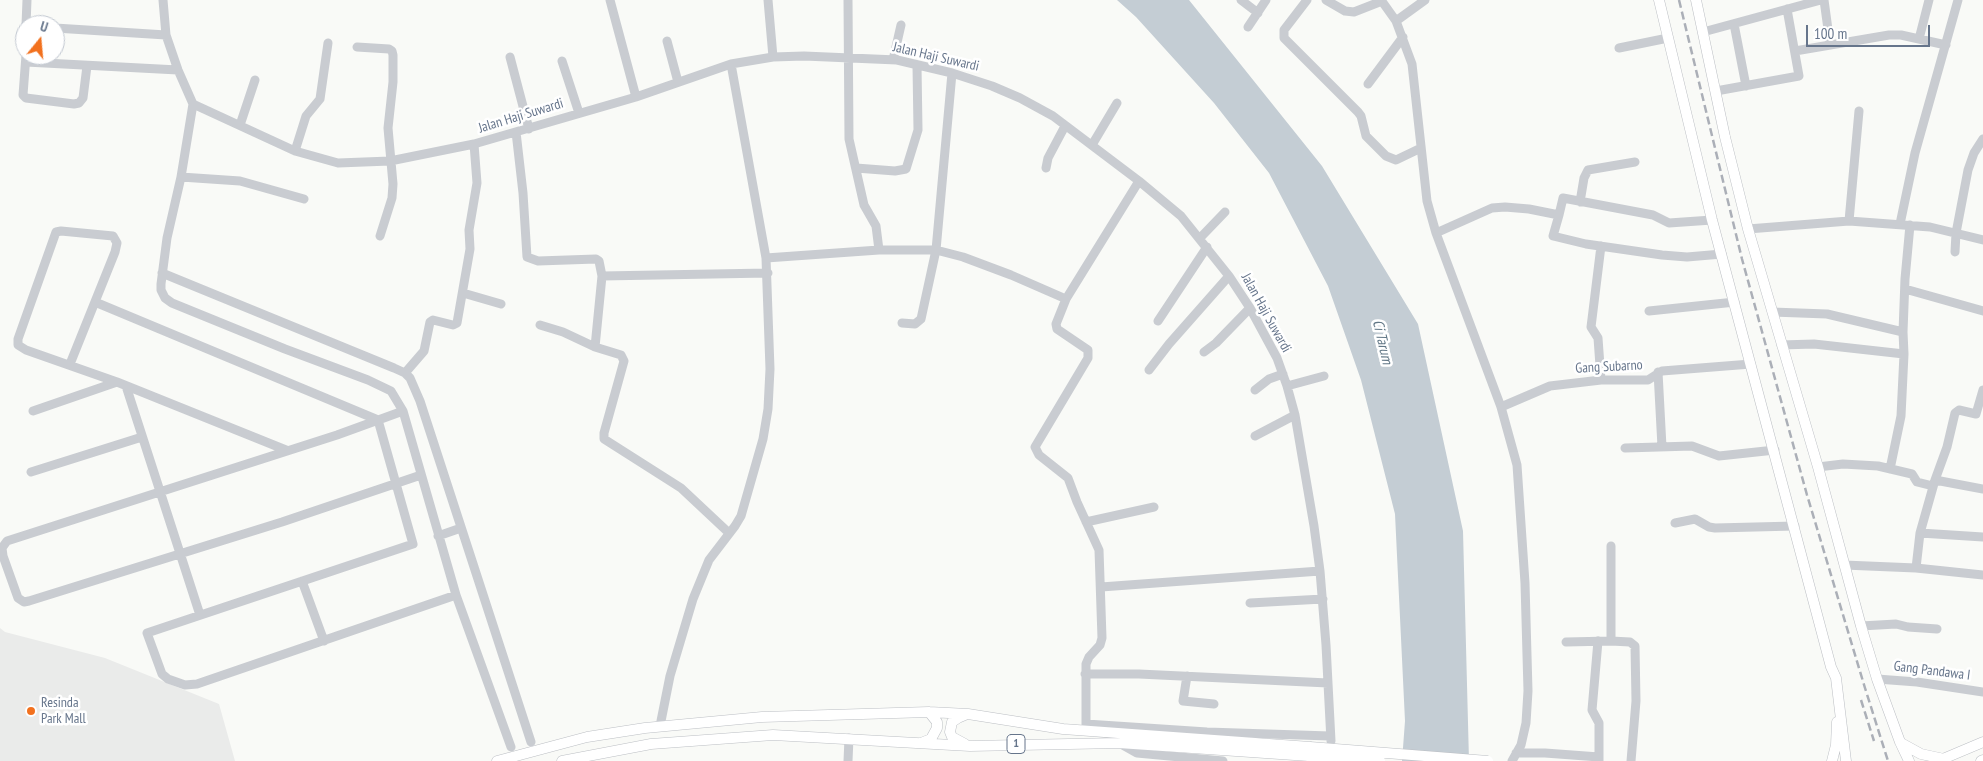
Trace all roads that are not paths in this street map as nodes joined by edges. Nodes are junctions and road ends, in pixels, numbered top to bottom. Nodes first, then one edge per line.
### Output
1 (26, 0) edge
2 (163, 0) edge
3 (610, 0) edge
4 (768, 0) edge
5 (848, 0) edge
6 (1241, 0) edge
7 (1266, 0) edge
8 (1307, 0) edge
9 (1326, 0) edge
10 (1425, 0) edge
11 (1659, 0) edge
12 (1696, 0) edge
13 (1823, 0) edge
14 (1930, 0) edge
15 (1958, 0) edge
16 (1381, 1) edge
17 (1787, 9) junction
18 (1258, 13) junction
19 (26, 15) edge
20 (1396, 21) junction
21 (1734, 24) junction
22 (901, 25) dead end
23 (1248, 27) dead end
24 (65, 29) edge
25 (1703, 32) junction
26 (166, 35) junction
27 (1402, 37) junction
28 (1668, 38) junction
29 (1919, 39) junction
30 (668, 41) dead end
31 (328, 43) dead end
32 (1830, 44) junction
33 (1946, 45) junction
34 (357, 47) dead end
35 (1619, 48) dead end
36 (1795, 51) junction
37 (510, 57) dead end
38 (773, 57) junction
39 (848, 58) junction
40 (894, 60) junction
41 (562, 61) dead end
42 (65, 63) edge
43 (731, 64) junction
44 (26, 65) edge
45 (87, 66) junction
46 (917, 66) junction
47 (178, 70) junction
48 (952, 72) junction
49 (256, 80) dead end
50 (678, 82) junction
51 (1368, 84) dead end
52 (1746, 86) junction
53 (1716, 90) junction
54 (636, 97) junction
55 (1117, 103) dead end
56 (193, 104) junction
57 (1859, 111) dead end
58 (579, 113) junction
59 (240, 124) junction
60 (1065, 126) junction
61 (528, 129) junction
62 (516, 132) junction
63 (1983, 139) edge
64 (474, 144) junction
65 (1092, 146) junction
66 (1421, 148) junction
67 (296, 151) junction
68 (390, 162) junction
69 (1635, 162) dead end
70 (856, 168) junction
71 (1046, 168) dead end
72 (181, 177) junction
73 (1139, 181) junction
74 (304, 199) dead end
75 (1580, 202) junction
76 (1225, 212) dead end
77 (1559, 215) junction
78 (1712, 220) junction
79 (1849, 221) junction
80 (1905, 224) junction
81 (1748, 229) junction
82 (1436, 233) junction
83 (1956, 233) junction
84 (380, 236) dead end
85 (1200, 238) junction
86 (1983, 240) edge
87 (1601, 246) junction
88 (1207, 248) junction
89 (879, 250) junction
90 (936, 250) junction
91 (1955, 252) dead end
92 (1722, 254) junction
93 (766, 258) junction
94 (162, 273) junction
95 (768, 274) junction
96 (602, 276) junction
97 (1229, 276) junction
98 (1905, 289) junction
99 (463, 293) junction
100 (1066, 299) junction
101 (95, 302) junction
102 (1735, 302) junction
103 (501, 304) dead end
104 (1250, 308) junction
105 (1649, 311) dead end
106 (1983, 311) edge
107 (1772, 312) junction
108 (1158, 321) dead end
109 (902, 323) dead end
110 (540, 324) dead end
111 (1903, 332) junction
112 (1781, 345) junction
113 (595, 347) junction
114 (1204, 352) dead end
115 (1904, 354) junction
116 (70, 364) junction
117 (1751, 364) junction
118 (1149, 370) dead end
119 (404, 372) junction
120 (1658, 372) junction
121 (1283, 374) junction
122 (1324, 376) dead end
123 (1601, 380) junction
124 (117, 382) junction
125 (126, 386) junction
126 (1287, 386) junction
127 (1255, 390) dead end
128 (1983, 390) edge
129 (1501, 407) junction
130 (33, 410) dead end
131 (403, 411) junction
132 (1295, 415) junction
133 (378, 420) junction
134 (142, 436) junction
135 (1255, 436) dead end
136 (1662, 447) junction
137 (1624, 448) dead end
138 (286, 450) junction
139 (1775, 450) junction
140 (1818, 467) junction
141 (1890, 469) junction
142 (31, 472) dead end
143 (421, 475) junction
144 (395, 483) junction
145 (1934, 483) junction
146 (1983, 489) edge
147 (160, 493) junction
148 (1154, 507) dead end
149 (1086, 522) junction
150 (1675, 523) dead end
151 (1795, 526) junction
152 (462, 528) junction
153 (729, 533) junction
154 (1920, 533) junction
155 (438, 536) junction
156 (1983, 537) edge
157 (1611, 546) dead end
158 (180, 554) junction
159 (1844, 565) junction
160 (1916, 568) junction
161 (1320, 571) junction
162 (1983, 575) edge
163 (302, 581) junction
164 (1101, 587) junction
165 (456, 595) junction
166 (1323, 599) junction
167 (1250, 603) dead end
168 (200, 616) junction
169 (1861, 626) junction
170 (1937, 629) dead end
171 (324, 641) junction
172 (1598, 641) junction
173 (1611, 641) junction
174 (1566, 642) dead end
175 (1085, 674) junction
176 (1187, 676) junction
177 (1877, 679) junction
178 (1328, 683) junction
179 (1983, 692) edge
180 (1214, 704) dead end
181 (928, 712) junction
182 (968, 714) junction
183 (1839, 718) junction
184 (661, 721) dead end
185 (1086, 727) junction
186 (849, 738) junction
187 (531, 742) dead end
188 (1900, 742) junction
189 (1983, 742) edge
190 (920, 743) junction
191 (1119, 743) junction
192 (970, 746) junction
193 (511, 747) dead end
194 (1983, 747) edge
195 (1309, 752) junction
196 (1517, 753) edge
197 (1599, 759) edge
198 (1944, 760) edge
199 (497, 761) edge
200 (562, 761) edge
201 (848, 761) edge
202 (1223, 761) edge
203 (1380, 761) edge
204 (1488, 761) edge
205 (1631, 761) edge
206 (1832, 761) edge
207 (1846, 761) edge
208 (1909, 761) edge

1 - 19 street
2 - 26 street
3 - 54 street
4 - 38 street
5 - 39 street
6 - 18 street
7 - 18 street
8 - 66 street
9 - 16 street
10 - 20 street
11 - 28 main road
12 - 25 main road
13 - 17 street
13 - 32 street
14 - 29 street
15 - 33 street
16 - 20 street
17 - 21 street
17 - 36 street
18 - 23 street
20 - 27 street
21 - 25 street
21 - 52 street
22 - 40 street
24 - 26 street
25 - 53 main road
26 - 47 street
27 - 51 street
27 - 66 street
28 - 35 street
28 - 78 main road
29 - 32 street
29 - 33 street
30 - 50 street
31 - 67 street
32 - 36 street
33 - 80 street
34 - 68 street
36 - 52 street
37 - 61 street
38 - 39 street, Jalan Haji Suwardi
38 - 43 street, Jalan Haji Suwardi
39 - 40 street, Jalan Haji Suwardi
39 - 70 street
40 - 46 street, Jalan Haji Suwardi
41 - 58 street
42 - 45 street
43 - 50 street, Jalan Haji Suwardi
43 - 93 street
44 - 45 street
45 - 47 street
46 - 48 street, Jalan Haji Suwardi
46 - 70 street
47 - 56 street
48 - 60 street, Jalan Haji Suwardi
48 - 90 street
49 - 59 street
50 - 54 street, Jalan Haji Suwardi
52 - 53 street
53 - 81 main road
54 - 58 street, Jalan Haji Suwardi
55 - 65 street
56 - 59 street, Jalan Haji Suwardi
56 - 72 street
57 - 79 street
58 - 61 street, Jalan Haji Suwardi
59 - 67 street, Jalan Haji Suwardi
60 - 65 street, Jalan Haji Suwardi
60 - 71 street
61 - 62 street, Jalan Haji Suwardi
62 - 64 street, Jalan Haji Suwardi
62 - 96 street
63 - 83 street
64 - 68 street, Jalan Haji Suwardi
64 - 99 street
65 - 73 street, Jalan Haji Suwardi
66 - 82 street
67 - 68 street, Jalan Haji Suwardi
68 - 84 street
69 - 75 street
70 - 89 street
72 - 74 street
72 - 94 street
73 - 85 street, Jalan Haji Suwardi
73 - 100 street
75 - 77 street
75 - 78 street
76 - 85 street
77 - 82 street
77 - 87 street
78 - 92 main road
79 - 80 street
79 - 81 street
80 - 83 street
80 - 98 street
81 - 107 main road
82 - 129 street
83 - 86 street
83 - 91 street
85 - 88 street, Jalan Haji Suwardi
87 - 92 street
87 - 123 street
88 - 97 street, Jalan Haji Suwardi
88 - 108 street
89 - 90 street
89 - 93 street
90 - 100 street
90 - 109 street
92 - 102 main road
93 - 95 street
94 - 119 street
94 - 131 street
95 - 96 street
95 - 153 street
96 - 113 street
97 - 104 street, Jalan Haji Suwardi
97 - 118 street
98 - 106 street
98 - 111 street
99 - 103 street
99 - 119 street
100 - 149 street
101 - 116 street
101 - 116 street
101 - 133 street
102 - 105 street
102 - 117 main road
104 - 114 street
104 - 121 street, Jalan Haji Suwardi
107 - 111 street
107 - 112 main road
110 - 113 street
111 - 115 street
112 - 115 street
112 - 140 main road
113 - 153 street
115 - 141 street
116 - 124 street
117 - 120 street, Gang Subarno
117 - 139 main road
119 - 152 street
120 - 123 street, Gang Subarno
120 - 136 street
121 - 126 street, Jalan Haji Suwardi
121 - 127 street
122 - 126 street
123 - 129 street, Gang Subarno
124 - 125 street
124 - 130 street
125 - 134 street
125 - 138 street
126 - 132 street, Jalan Haji Suwardi
128 - 145 street
129 - 196 street
131 - 133 street
131 - 143 street
132 - 135 street
132 - 161 street, Jalan Haji Suwardi
133 - 138 street
133 - 144 street
134 - 142 street
134 - 147 street
136 - 137 street
136 - 139 street
138 - 147 street
139 - 151 main road
140 - 141 street
140 - 159 main road
141 - 145 street
143 - 144 street
143 - 155 street
144 - 158 street
144 - 163 street
145 - 146 street
145 - 154 street
147 - 158 street
147 - 158 street
148 - 149 street
149 - 164 street
150 - 151 street
151 - 183 main road
152 - 155 street
152 - 187 street
153 - 184 street
154 - 156 street
154 - 160 street
155 - 165 street
157 - 173 street
158 - 168 street
159 - 160 street
159 - 169 main road
160 - 162 street
161 - 164 street
161 - 166 street, Jalan Haji Suwardi
163 - 168 street
163 - 171 street
164 - 175 street
165 - 171 street
165 - 193 street
166 - 167 street
166 - 178 street, Jalan Haji Suwardi
168 - 171 street
169 - 170 street
169 - 177 main road
172 - 173 street
172 - 174 street
172 - 197 street
173 - 205 street
175 - 176 street
175 - 185 street
176 - 178 street
176 - 180 street
177 - 179 street, Gang Pandawa I
177 - 188 main road
178 - 185 street, Jalan Haji Suwardi
181 - 182 main road, 1
181 - 190 main road
181 - 199 main road, 1
182 - 185 main road, 1
182 - 192 main road
183 - 206 main road
183 - 207 main road
185 - 195 main road, 1
186 - 190 main road, 1
186 - 200 main road, 1
186 - 201 street
188 - 198 main road
188 - 208 main road
189 - 198 main road
190 - 192 main road, 1
191 - 192 main road, 1
191 - 195 main road, 1
191 - 202 street
194 - 198 main road
195 - 203 main road, 1, bridge
195 - 204 main road, 1, bridge
196 - 197 street

